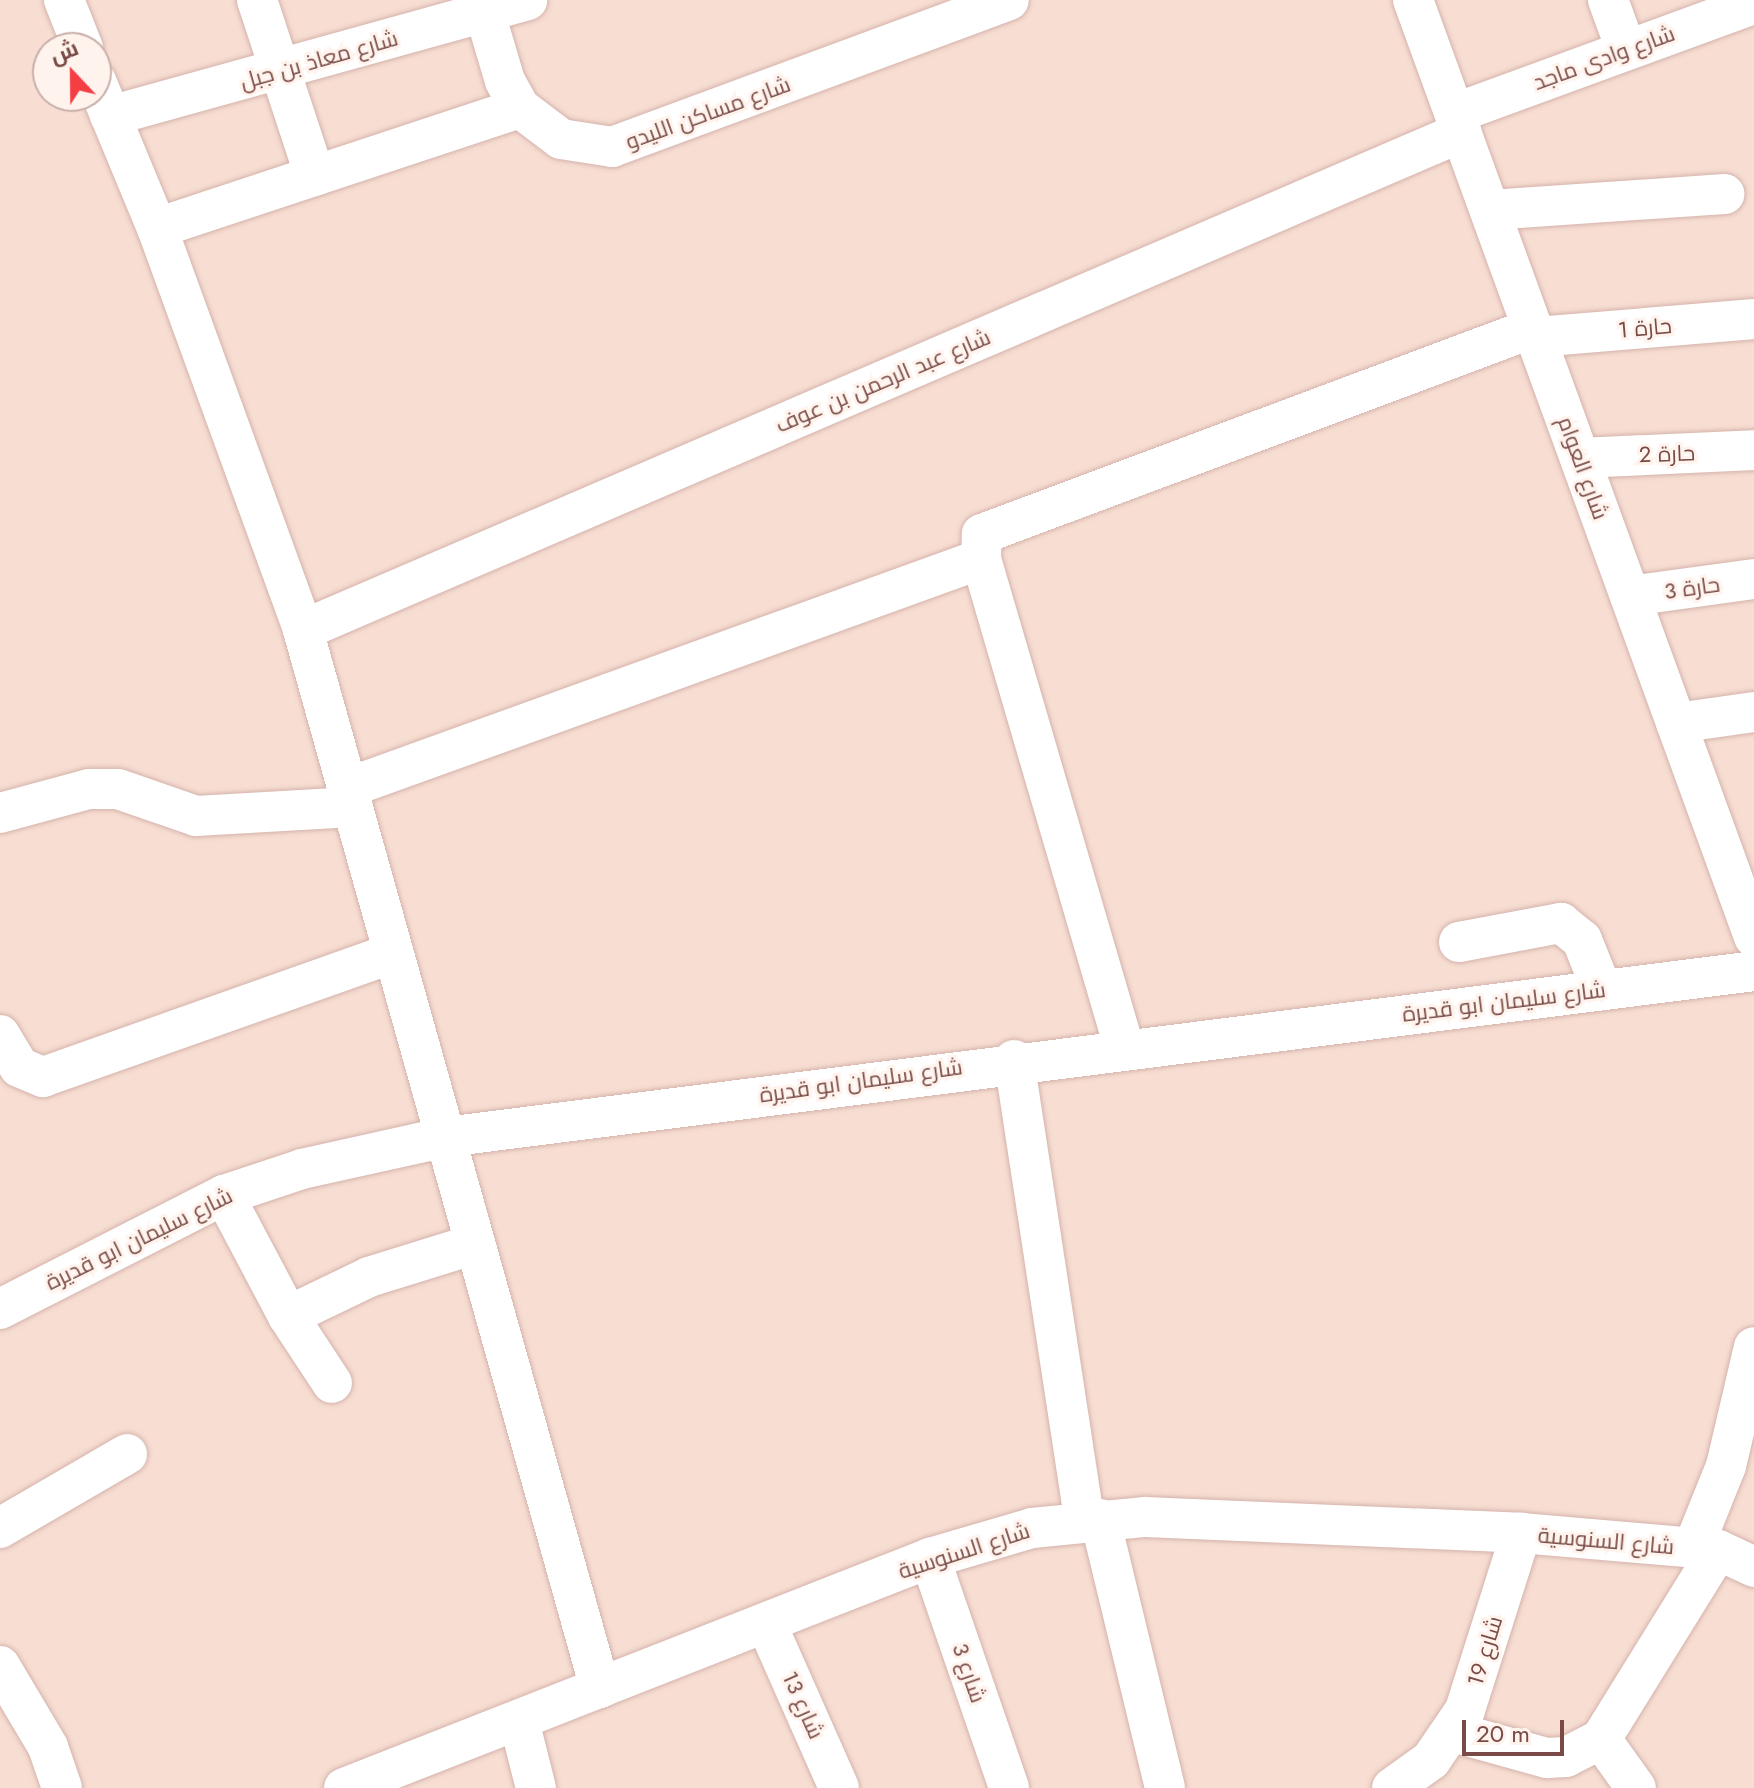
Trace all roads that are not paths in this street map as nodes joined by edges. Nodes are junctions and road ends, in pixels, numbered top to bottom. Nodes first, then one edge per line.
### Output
1 (64, 0) edge
2 (257, 0) edge
3 (527, 0) edge
4 (1009, 0) edge
5 (1413, 0) edge
6 (1608, 0) edge
7 (1754, 4) edge
8 (483, 7) edge
9 (77, 32) edge
10 (1626, 49) junction
11 (280, 72) junction
12 (112, 97) edge
13 (520, 108) junction
14 (109, 112) edge
15 (1459, 123) junction
16 (315, 176) junction
17 (1724, 194) dead end
18 (1490, 210) junction
19 (157, 228) junction
20 (1754, 319) edge
21 (1534, 333) junction
22 (1754, 450) edge
23 (1580, 458) junction
24 (981, 559) junction
25 (1754, 579) edge
26 (1630, 596) junction
27 (303, 630) junction
28 (1754, 712) edge
29 (1676, 723) junction
30 (350, 798) junction
31 (0, 813) edge
32 (1754, 937) edge
33 (1459, 942) dead end
34 (393, 953) junction
35 (1754, 971) edge
36 (1602, 990) junction
37 (0, 1035) edge
38 (1124, 1047) junction
39 (1014, 1060) junction
40 (446, 1137) junction
41 (224, 1195) junction
42 (475, 1244) junction
43 (0, 1309) edge
44 (288, 1316) junction
45 (1754, 1347) edge
46 (332, 1383) dead end
47 (127, 1454) dead end
48 (1092, 1520) junction
49 (0, 1528) edge
50 (1521, 1533) junction
51 (1722, 1546) edge
52 (930, 1558) junction
53 (1754, 1567) edge
54 (766, 1623) junction
55 (0, 1666) edge
56 (600, 1688) junction
57 (519, 1721) junction
58 (1453, 1732) junction
59 (1601, 1739) junction
60 (62, 1788) edge
61 (344, 1788) edge
62 (536, 1788) edge
63 (839, 1788) edge
64 (1009, 1788) edge
65 (1165, 1788) edge
66 (1392, 1788) edge
67 (1636, 1788) edge

1 - 9 street
2 - 11 street
3 - 8 street, شارع معاذ بن جبل
4 - 13 street, شارع مساكن الليدو
5 - 15 street, شارع العوام
6 - 10 street
7 - 10 street, شارع وادى ماجد
8 - 11 street, شارع معاذ بن جبل
8 - 13 street, شارع مساكن الليدو
10 - 15 street, شارع وادى ماجد
11 - 12 street, شارع معاذ بن جبل
11 - 16 street
13 - 16 street
14 - 19 street
15 - 18 street, شارع العوام
15 - 27 street, شارع عبد الرحمن بن عوف
16 - 19 street
17 - 18 street
18 - 21 street, شارع العوام
19 - 27 street
20 - 21 street, حارة 1
21 - 23 street, شارع العوام
21 - 24 street, حارة 1
22 - 23 street, حارة 2
23 - 26 street, شارع العوام
24 - 30 street
24 - 38 street
25 - 26 street, حارة 3
26 - 29 street, شارع العوام
27 - 30 street
28 - 29 street
29 - 32 street, شارع العوام
30 - 31 street
30 - 34 street
33 - 36 street
34 - 37 street
34 - 40 street
35 - 36 street, شارع سليمان ابو قديرة
36 - 38 street, شارع سليمان ابو قديرة
38 - 39 street, شارع سليمان ابو قديرة
39 - 40 street, شارع سليمان ابو قديرة
39 - 48 street
40 - 41 street, شارع سليمان ابو قديرة
40 - 42 street
41 - 43 street, شارع سليمان ابو قديرة
41 - 44 street
42 - 44 street
42 - 56 street
44 - 46 street
45 - 51 street
47 - 49 street
48 - 50 street, شارع السنوسية
48 - 52 street, شارع السنوسية
48 - 65 street
50 - 51 street, شارع السنوسية
50 - 58 street, شارع 19
51 - 53 street, شارع السنوسية
51 - 59 street
52 - 54 street, شارع السنوسية
52 - 64 street, شارع 3
54 - 56 street, شارع السنوسية
54 - 63 street, شارع 13
55 - 60 street
56 - 57 street, شارع السنوسية
57 - 61 street, شارع السنوسية
57 - 62 street
58 - 59 street
58 - 66 street, شارع 19
59 - 67 street

